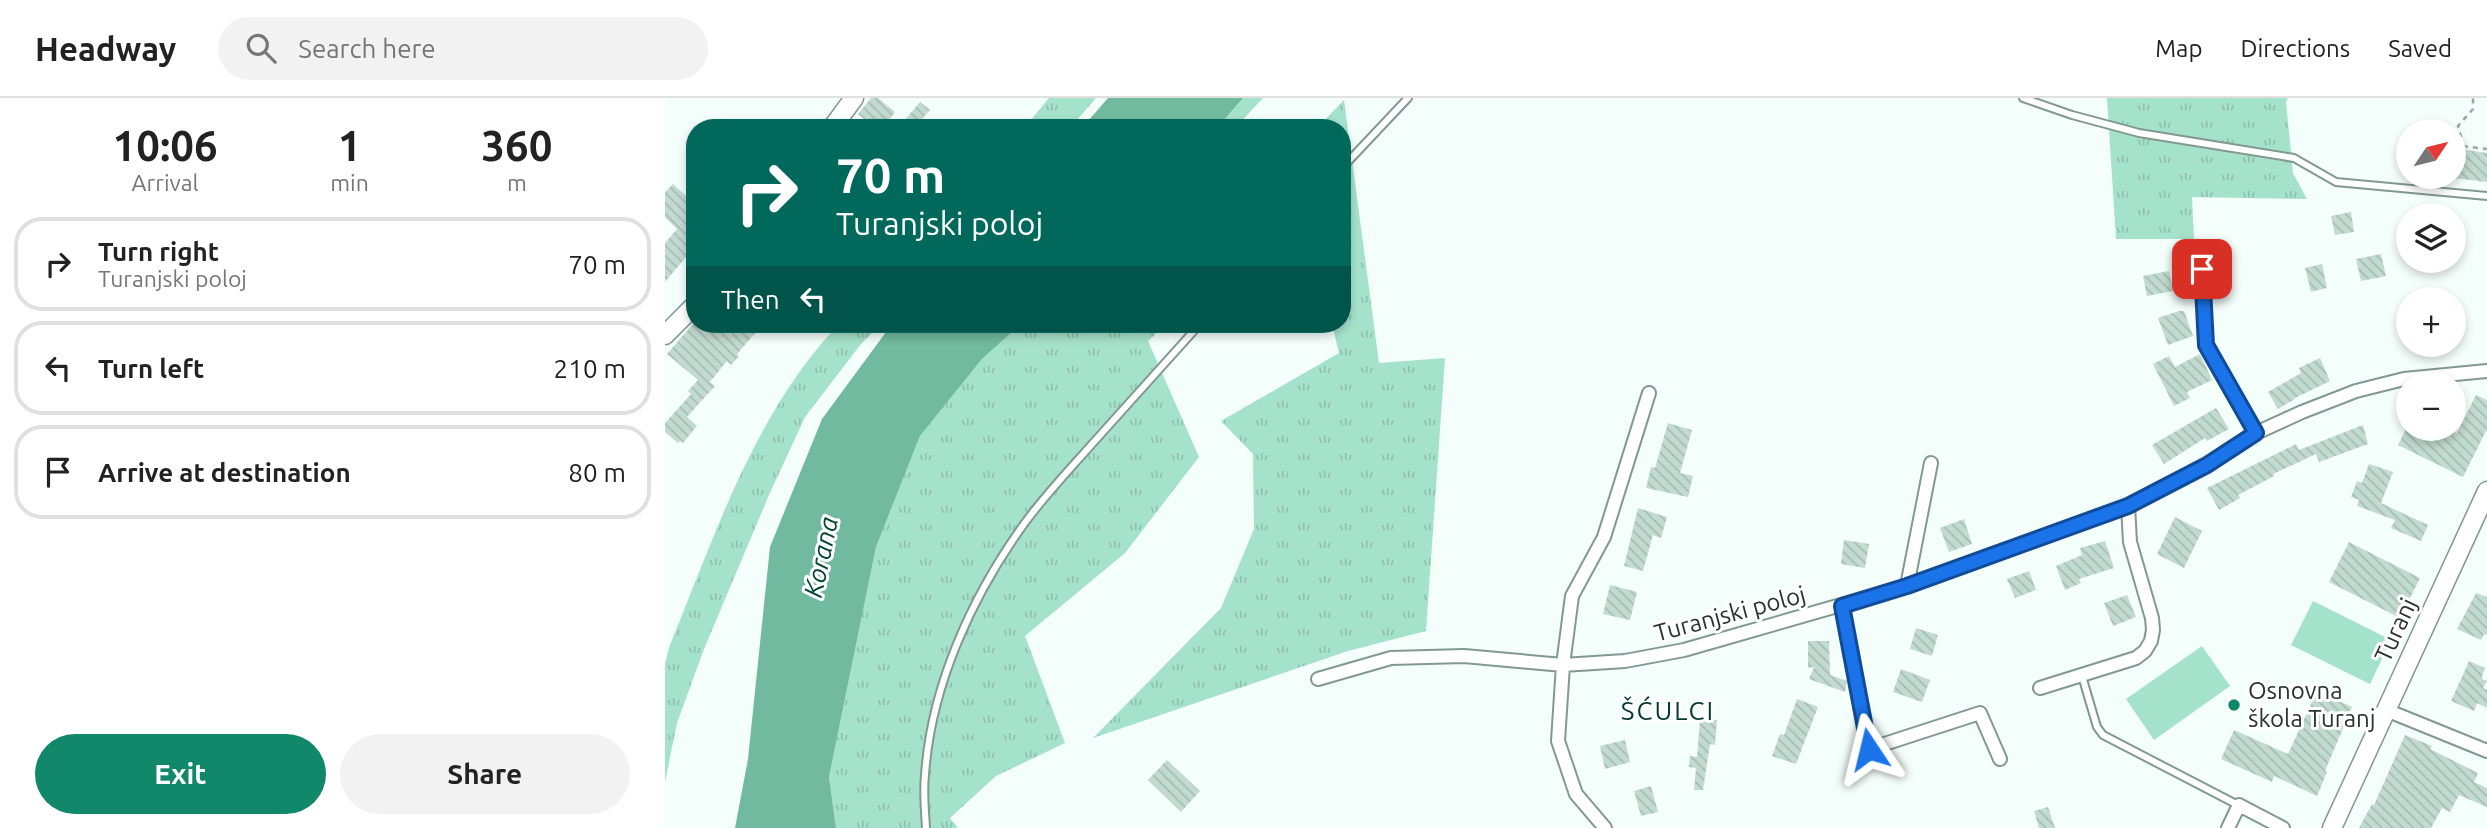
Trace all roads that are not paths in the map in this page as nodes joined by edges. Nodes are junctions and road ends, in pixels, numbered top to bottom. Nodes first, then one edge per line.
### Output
1 (854, 98) edge
2 (1408, 98) edge
3 (2023, 98) edge
4 (839, 119) edge
5 (1351, 159) edge
6 (2487, 197) edge
7 (2202, 269) dead end
8 (686, 314) edge
9 (1193, 333) edge
10 (665, 335) edge
11 (2487, 371) edge
12 (1649, 393) dead end
13 (2256, 433) junction
14 (1931, 463) dead end
15 (2487, 491) edge
16 (2128, 506) junction
17 (1907, 586) junction
18 (1842, 606) junction
19 (1563, 665) junction
20 (2082, 676) junction
21 (1318, 679) dead end
22 (2040, 688) dead end
23 (2386, 710) junction
24 (2487, 751) edge
25 (2000, 759) dead end
26 (2239, 806) junction
27 (926, 828) edge
28 (1605, 828) edge
29 (2228, 828) edge
30 (2283, 828) edge
31 (2332, 828) edge

1 - 4 main road
2 - 5 lane
3 - 6 lane
7 - 13 street
8 - 10 main road
9 - 27 lane
11 - 13 street, Turanjski poloj
12 - 19 street
13 - 16 street, Turanjski poloj
14 - 17 street
15 - 23 main road, Turanj
16 - 17 street, Turanjski poloj
16 - 20 street
17 - 18 street, Turanjski poloj
18 - 19 street, Turanjski poloj
18 - 25 street
19 - 21 street, Turanjski poloj
19 - 28 street
20 - 22 street
20 - 26 lane
23 - 24 street
23 - 31 main road, Turanj
26 - 29 street
26 - 30 street

